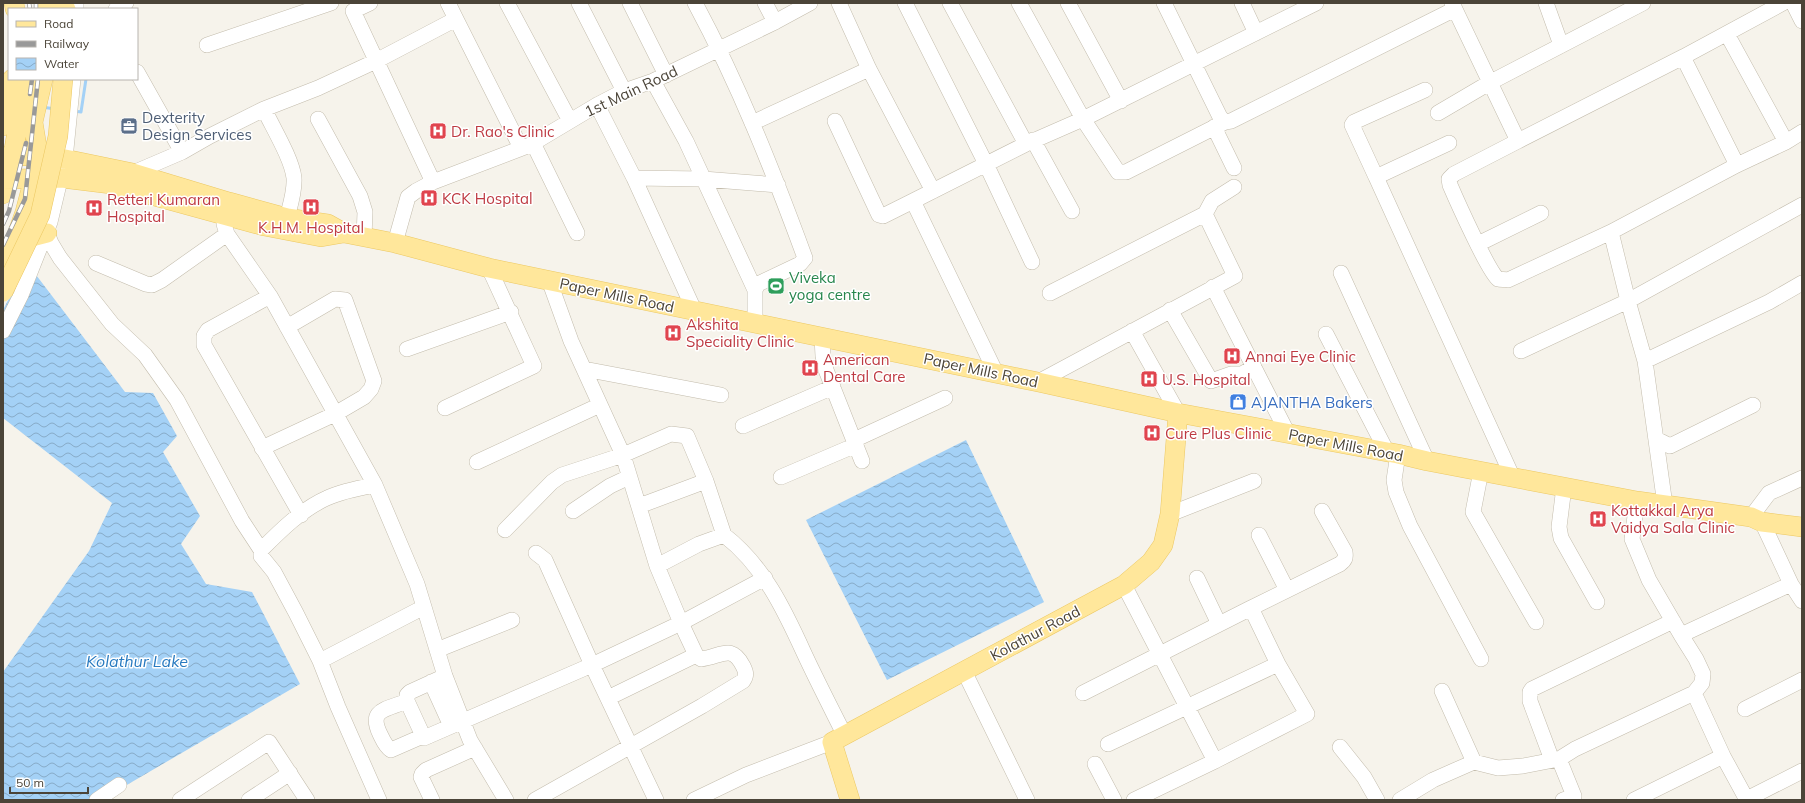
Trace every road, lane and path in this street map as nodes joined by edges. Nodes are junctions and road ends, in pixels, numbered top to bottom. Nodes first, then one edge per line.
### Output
1 (330, 3) edge
2 (370, 3) edge
3 (448, 3) edge
4 (507, 3) edge
5 (579, 3) edge
6 (630, 3) edge
7 (695, 3) edge
8 (766, 3) edge
9 (810, 3) edge
10 (839, 3) edge
11 (905, 3) edge
12 (950, 3) edge
13 (1019, 3) edge
14 (1068, 3) edge
15 (1164, 3) edge
16 (1242, 3) edge
17 (1316, 3) edge
18 (1546, 3) edge
19 (1643, 3) edge
20 (1783, 3) edge
21 (1793, 3) edge
22 (1453, 6) edge
23 (352, 7) edge
24 (456, 19) junction
25 (1802, 21) edge
26 (775, 22) junction
27 (1256, 33) junction
28 (1727, 34) junction
29 (208, 45) dead end
30 (1561, 45) junction
31 (720, 49) junction
32 (1683, 58) junction
33 (376, 61) junction
34 (1194, 63) junction
35 (869, 69) junction
36 (138, 74) edge
37 (660, 78) junction
38 (12, 80) edge
39 (26, 80) edge
40 (43, 80) edge
41 (63, 80) edge
42 (73, 80) edge
43 (1489, 83) junction
44 (1425, 90) dead end
45 (624, 91) junction
46 (1121, 101) junction
47 (597, 105) junction
48 (264, 110) junction
49 (1438, 113) dead end
50 (318, 119) dead end
51 (1083, 119) junction
52 (570, 121) junction
53 (835, 121) dead end
54 (752, 123) junction
55 (1220, 125) junction
56 (8, 129) edge
57 (1802, 132) edge
58 (1518, 140) junction
59 (1030, 142) junction
60 (1449, 142) dead end
61 (1786, 142) junction
62 (527, 146) junction
63 (182, 152) junction
64 (8, 156) edge
65 (39, 158) junction
66 (66, 159) junction
67 (986, 164) junction
68 (1737, 165) junction
69 (1234, 168) dead end
70 (133, 173) junction
71 (1376, 177) junction
72 (62, 178) junction
73 (634, 178) junction
74 (35, 179) junction
75 (703, 179) junction
76 (433, 182) junction
77 (5, 184) edge
78 (778, 185) junction
79 (1234, 187) dead end
80 (933, 192) junction
81 (913, 201) junction
82 (1802, 205) edge
83 (1072, 211) dead end
84 (1541, 213) dead end
85 (1205, 214) junction
86 (287, 218) junction
87 (227, 225) junction
88 (1611, 232) junction
89 (47, 233) junction
90 (344, 233) junction
91 (577, 233) dead end
92 (364, 237) junction
93 (16, 241) junction
94 (395, 242) junction
95 (1478, 244) junction
96 (1032, 262) dead end
97 (96, 263) dead end
98 (490, 268) junction
99 (1341, 273) dead end
100 (3, 274) edge
101 (549, 280) junction
102 (1802, 283) edge
103 (1212, 287) junction
104 (754, 290) junction
105 (3, 292) edge
106 (1050, 293) dead end
107 (270, 296) junction
108 (1628, 301) junction
109 (1170, 310) junction
110 (511, 312) junction
111 (695, 312) junction
112 (755, 323) junction
113 (287, 327) junction
114 (3, 331) edge
115 (1132, 331) junction
116 (1326, 334) dead end
117 (822, 337) junction
118 (407, 349) dead end
119 (1521, 351) dead end
120 (1645, 361) junction
121 (1254, 367) junction
122 (584, 369) junction
123 (996, 373) junction
124 (1038, 382) junction
125 (833, 387) junction
126 (721, 395) dead end
127 (946, 398) dead end
128 (600, 404) junction
129 (1753, 405) dead end
130 (445, 408) dead end
131 (1178, 413) junction
132 (335, 414) junction
133 (743, 426) dead end
134 (1288, 434) junction
135 (1656, 439) junction
136 (855, 442) junction
137 (262, 448) junction
138 (1393, 453) junction
139 (623, 455) junction
140 (862, 461) dead end
141 (1427, 461) junction
142 (477, 462) dead end
143 (1481, 472) junction
144 (629, 477) junction
145 (781, 477) dead end
146 (1513, 478) junction
147 (1802, 478) edge
148 (706, 481) junction
149 (1254, 481) dead end
150 (375, 484) junction
151 (1564, 487) junction
152 (1637, 501) junction
153 (1665, 505) junction
154 (639, 506) junction
155 (1322, 511) dead end
156 (573, 512) dead end
157 (1170, 514) junction
158 (301, 515) junction
159 (1757, 519) junction
160 (1802, 527) edge
161 (505, 530) dead end
162 (724, 535) junction
163 (1259, 535) dead end
164 (261, 550) junction
165 (536, 553) dead end
166 (657, 566) junction
167 (765, 578) junction
168 (1197, 578) dead end
169 (1791, 584) junction
170 (1124, 585) junction
171 (1287, 590) junction
172 (1802, 601) edge
173 (1597, 602) dead end
174 (424, 607) junction
175 (1251, 608) junction
176 (512, 620) dead end
177 (1673, 621) junction
178 (1536, 622) dead end
179 (681, 623) junction
180 (1219, 624) junction
181 (1681, 635) junction
182 (437, 650) junction
183 (1160, 654) junction
184 (696, 655) junction
185 (1481, 659) dead end
186 (320, 661) junction
187 (1278, 664) junction
188 (592, 665) junction
189 (964, 671) junction
190 (445, 676) junction
191 (1802, 680) edge
192 (431, 682) junction
193 (1442, 691) dead end
194 (1694, 693) junction
195 (1083, 694) dead end
196 (608, 698) junction
197 (407, 701) junction
198 (443, 703) junction
199 (1188, 706) junction
200 (1746, 709) dead end
201 (457, 723) junction
202 (422, 736) junction
203 (838, 739) junction
204 (1108, 744) dead end
205 (630, 746) junction
206 (1340, 747) dead end
207 (475, 748) junction
208 (1723, 756) junction
209 (1215, 760) junction
210 (1556, 760) junction
211 (1474, 762) junction
212 (1094, 764) dead end
213 (1802, 770) edge
214 (290, 773) junction
215 (119, 786) dead end
216 (1404, 799) edge
217 (1571, 799) edge
218 (97, 800) edge
219 (180, 800) edge
220 (249, 800) edge
221 (307, 800) edge
222 (379, 800) edge
223 (432, 800) edge
224 (506, 800) edge
225 (535, 800) edge
226 (656, 800) edge
227 (694, 800) edge
228 (850, 800) edge
229 (1027, 800) edge
230 (1114, 800) edge
231 (1134, 800) edge
232 (1377, 800) edge
233 (1634, 800) edge
234 (1747, 800) edge

1 - 29 street
2 - 23 street
3 - 24 street
4 - 52 street
5 - 45 street
6 - 37 street
7 - 31 street
8 - 26 street
9 - 26 street, 1st Main Road
10 - 35 street
11 - 67 street
12 - 59 street
13 - 51 street
14 - 46 street
15 - 34 street
16 - 27 street
17 - 27 street
18 - 30 street
19 - 30 street
20 - 28 street
21 - 25 street
22 - 43 street
22 - 55 street
23 - 33 street
24 - 33 street
24 - 62 street
26 - 31 street, 1st Main Road
27 - 34 street
28 - 32 street
28 - 61 street
30 - 43 street
31 - 37 street, 1st Main Road
31 - 54 street
32 - 58 street
32 - 68 street
33 - 48 street
33 - 76 street
34 - 46 street
34 - 55 street
35 - 54 street
35 - 80 street
36 - 63 street
37 - 45 street, 1st Main Road
37 - 75 street
38 - 56 main road
39 - 56 main road
40 - 65 main road
41 - 105 main road, bridge
42 - 66 street
43 - 49 street
43 - 58 street
44 - 71 street
45 - 47 street, 1st Main Road
46 - 51 street
47 - 52 street, 1st Main Road
47 - 73 street
48 - 63 street
48 - 86 street
50 - 92 street
51 - 55 street
51 - 59 street
52 - 62 street, 1st Main Road
53 - 81 street
54 - 78 street
55 - 69 street
56 - 64 main road
57 - 61 street
58 - 95 street
59 - 67 street
59 - 83 street
60 - 71 street
61 - 68 street
62 - 76 street, 1st Main Road
62 - 91 street
63 - 70 street
64 - 65 main road, Paper Mills Road
64 - 77 main road
65 - 66 main road, Paper Mills Road
65 - 74 main road
66 - 70 main road, Paper Mills Road
66 - 72 street
67 - 80 street
67 - 96 street
68 - 88 street
70 - 86 main road, Paper Mills Road
71 - 146 street
72 - 74 main road
72 - 87 main road
72 - 89 street
73 - 75 street
73 - 111 street
74 - 77 main road
74 - 93 main road
75 - 78 street
75 - 104 street
76 - 94 street, 1st Main Road
78 - 104 street
79 - 85 street
80 - 81 street
81 - 123 street
82 - 108 street
84 - 95 street
85 - 103 street
85 - 106 street
86 - 90 main road, Paper Mills Road
87 - 90 main road
87 - 97 street
87 - 107 street
88 - 95 street
88 - 108 street
89 - 93 main road
89 - 114 street
89 - 164 street
90 - 92 main road, Paper Mills Road
92 - 94 main road, Paper Mills Road
93 - 100 main road
94 - 98 main road, Paper Mills Road
98 - 101 main road, Paper Mills Road
98 - 110 street
99 - 141 street
101 - 111 main road, Paper Mills Road
101 - 122 street
102 - 120 street
103 - 109 street
103 - 121 street
104 - 112 street
107 - 113 street
107 - 137 street
108 - 119 street
108 - 120 street
109 - 115 street
109 - 121 street
110 - 118 street
110 - 130 street
111 - 112 main road, Paper Mills Road
112 - 117 main road, Paper Mills Road
113 - 132 street
113 - 132 street
115 - 124 street
115 - 131 street
116 - 138 street
117 - 123 main road, Paper Mills Road
117 - 125 street
120 - 135 street
121 - 134 street
122 - 126 street
122 - 128 street
123 - 124 main road, Paper Mills Road
124 - 131 main road, Paper Mills Road
125 - 133 street
125 - 136 street
127 - 136 street
128 - 139 street
128 - 142 street
129 - 135 street
131 - 134 main road, Paper Mills Road
131 - 157 main road, Kolathur Road
132 - 137 street
132 - 150 street
134 - 138 main road, Paper Mills Road
135 - 153 street
136 - 140 street
136 - 145 street
137 - 158 street
138 - 141 main road, Paper Mills Road
138 - 185 street
139 - 144 street
139 - 148 street
139 - 161 street
141 - 143 main road, Paper Mills Road
143 - 146 main road, Paper Mills Road
143 - 178 street
144 - 154 street
144 - 156 street
146 - 151 main road, Paper Mills Road
147 - 159 street
148 - 154 street
148 - 162 street
149 - 157 street
150 - 158 street
150 - 174 street
151 - 152 main road, Paper Mills Road
151 - 173 street
152 - 153 main road, Paper Mills Road
152 - 177 street
153 - 159 main road, Paper Mills Road
154 - 166 street
155 - 171 street
157 - 170 main road, Kolathur Road
158 - 164 street
159 - 160 main road, Paper Mills Road
159 - 169 street
162 - 166 street
162 - 167 street
163 - 171 street
164 - 186 street
165 - 188 street
166 - 179 street
167 - 179 street
167 - 203 street
168 - 180 street
169 - 172 street
169 - 181 street
170 - 183 street
170 - 189 main road, Kolathur Road
171 - 175 street
174 - 182 street
174 - 186 street
175 - 180 street
175 - 187 street
176 - 182 street
177 - 181 street
177 - 210 street
179 - 184 street
179 - 188 street
180 - 183 street
181 - 194 street
182 - 190 street
183 - 195 street
183 - 199 street
184 - 196 street
184 - 205 street
186 - 222 street
187 - 199 street
187 - 209 street
188 - 196 street
188 - 201 street
189 - 203 main road, Kolathur Road
189 - 229 street
190 - 192 street
190 - 198 street
191 - 200 street
192 - 197 street
192 - 198 street
193 - 211 street
194 - 208 street
194 - 210 street
196 - 205 street
197 - 202 street
197 - 202 street
198 - 201 street
199 - 204 street
199 - 209 street
201 - 202 street
201 - 207 street
203 - 227 street
203 - 228 main road
205 - 225 street
205 - 226 street
206 - 232 street
207 - 223 street
207 - 224 street
208 - 233 street
208 - 234 street
209 - 231 street
210 - 211 street
210 - 217 street
211 - 216 street
212 - 230 street
213 - 234 street
214 - 219 street
214 - 220 street
214 - 221 street
215 - 218 street

